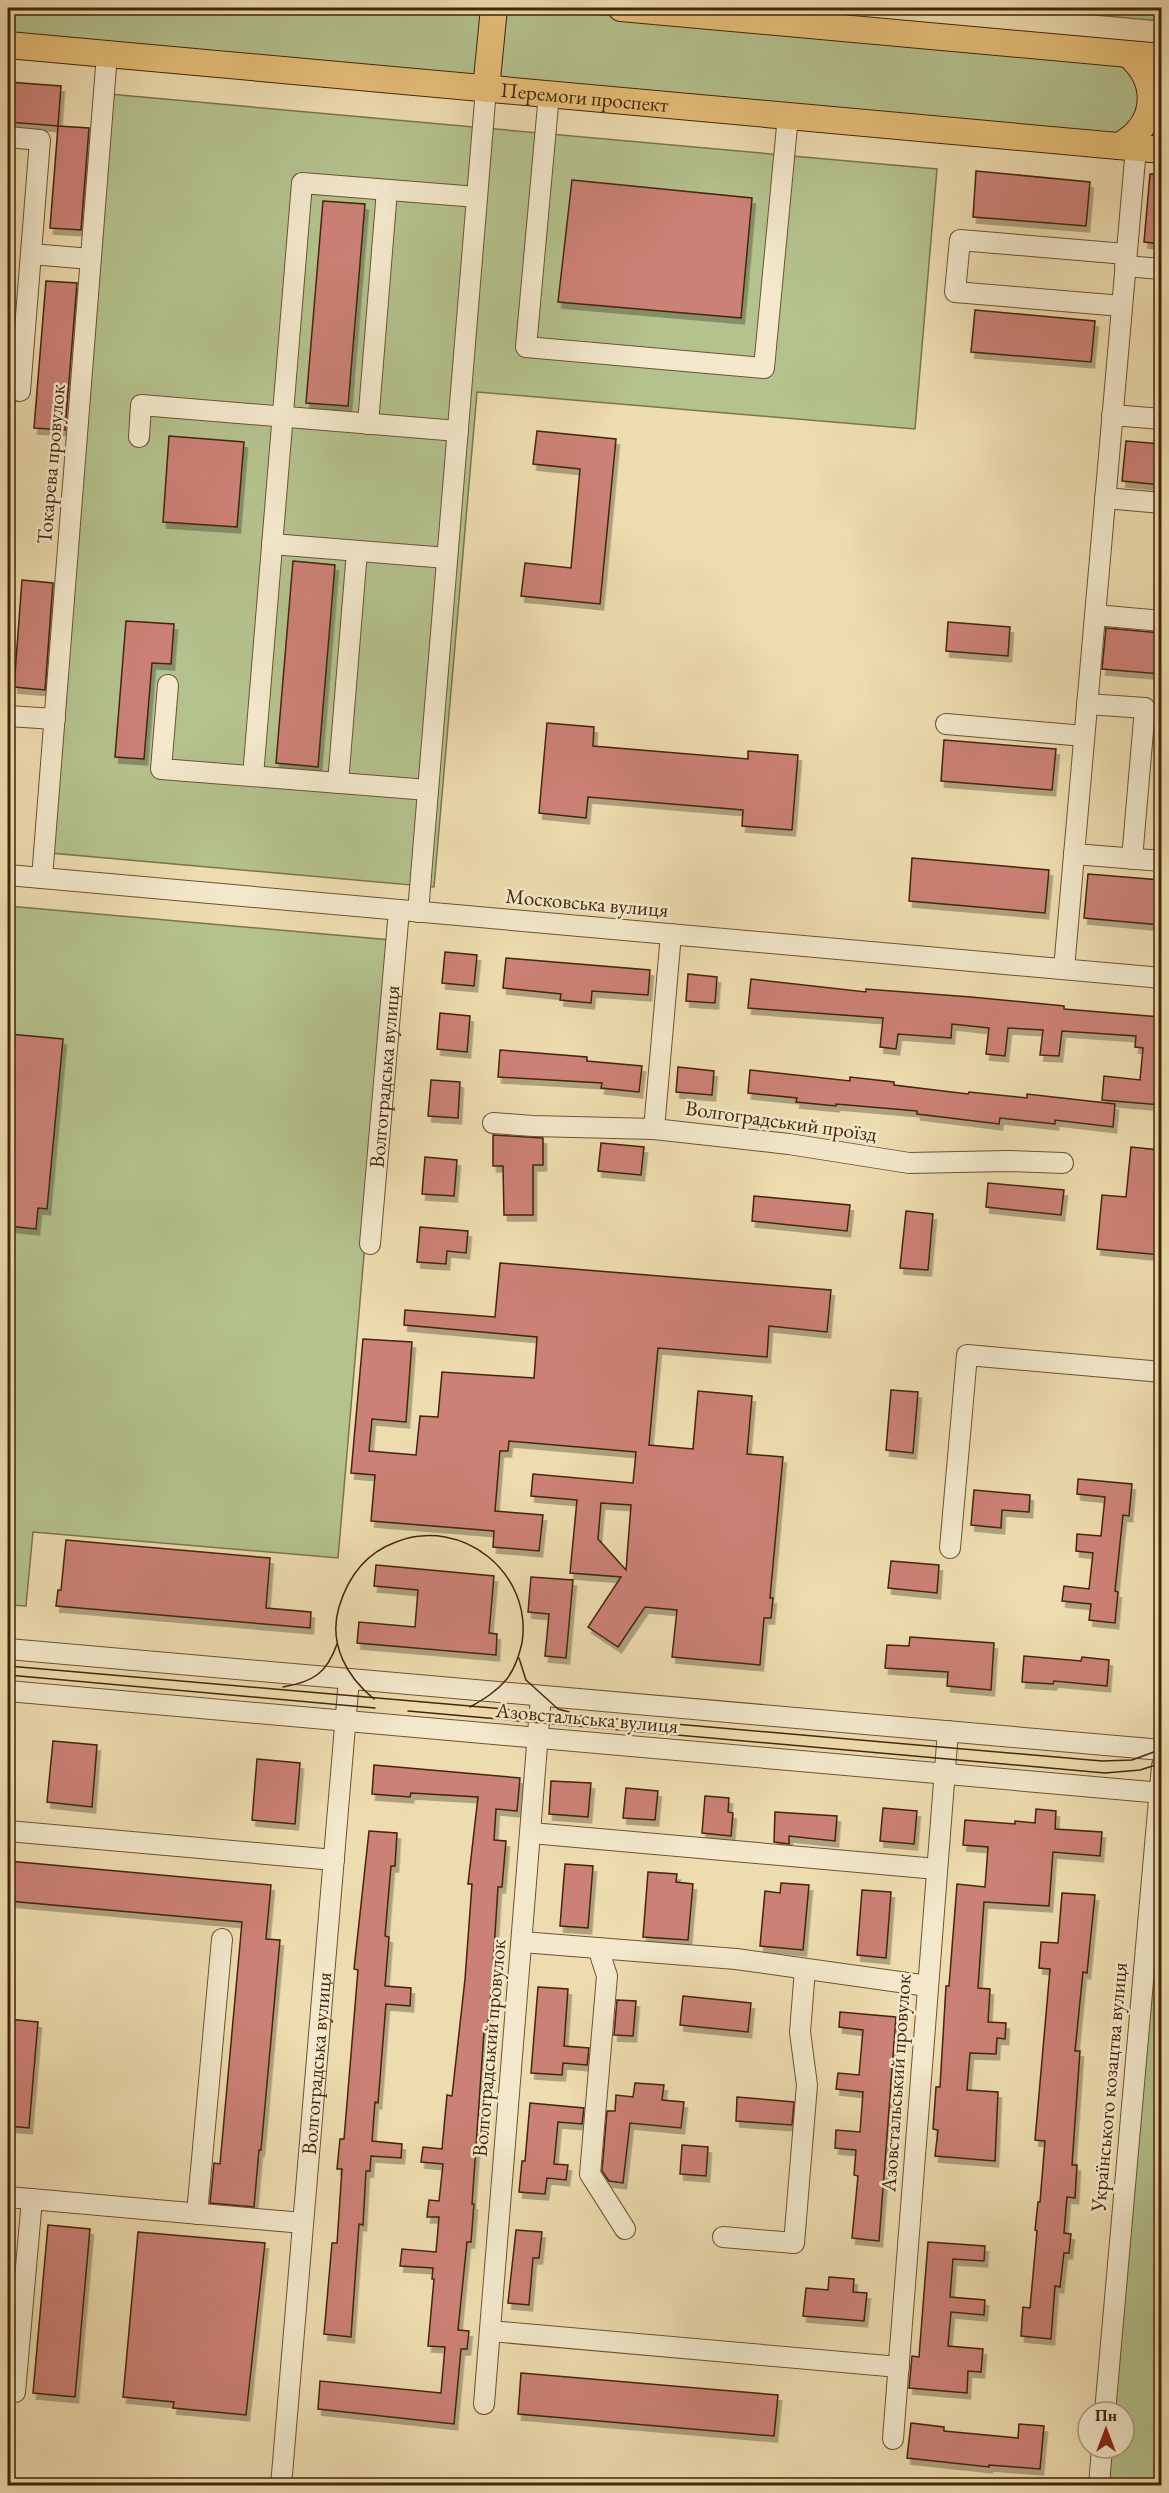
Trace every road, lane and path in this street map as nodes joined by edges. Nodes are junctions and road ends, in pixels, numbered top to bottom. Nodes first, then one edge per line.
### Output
1 (494, 8) edge
2 (621, 8) edge
3 (8, 45) edge
4 (107, 54) junction
5 (1128, 54) junction
6 (1161, 57) edge
7 (486, 88) junction
8 (549, 94) junction
9 (788, 116) junction
10 (8, 137) edge
11 (1128, 147) junction
12 (1161, 150) edge
13 (387, 190) junction
14 (477, 197) junction
15 (31, 254) junction
16 (91, 259) junction
17 (1126, 260) junction
18 (1161, 269) edge
19 (1122, 306) junction
20 (20, 391) dead end
21 (1112, 415) junction
22 (283, 417) junction
23 (1161, 419) edge
24 (368, 424) junction
25 (458, 431) junction
26 (139, 437) dead end
27 (1105, 498) junction
28 (1161, 503) edge
29 (272, 544) junction
30 (357, 551) junction
31 (447, 558) junction
32 (1095, 615) junction
33 (1161, 621) edge
34 (168, 686) dead end
35 (1087, 704) junction
36 (8, 716) edge
37 (55, 719) junction
38 (946, 724) dead end
39 (1084, 736) junction
40 (253, 776) junction
41 (338, 783) junction
42 (428, 790) junction
43 (1074, 854) junction
44 (1132, 859) junction
45 (1161, 861) edge
46 (8, 875) edge
47 (42, 878) junction
48 (408, 911) junction
49 (671, 934) junction
50 (1064, 969) junction
51 (1161, 978) edge
52 (493, 1123) dead end
53 (654, 1129) junction
54 (1063, 1163) dead end
55 (370, 1244) dead end
56 (1161, 1372) edge
57 (950, 1548) dead end
58 (8, 1649) edge
59 (349, 1679) junction
60 (8, 1691) edge
61 (542, 1696) junction
62 (345, 1721) junction
63 (948, 1731) junction
64 (538, 1738) junction
65 (1161, 1750) edge
66 (1161, 1766) edge
67 (944, 1774) junction
68 (1160, 1793) edge
69 (8, 1831) edge
70 (531, 1833) junction
71 (334, 1860) junction
72 (937, 1869) junction
73 (222, 1939) dead end
74 (522, 1942) junction
75 (598, 1948) junction
76 (805, 1969) junction
77 (928, 1986) junction
78 (8, 2197) edge
79 (32, 2199) junction
80 (197, 2214) junction
81 (303, 2223) junction
82 (625, 2229) dead end
83 (723, 2237) dead end
84 (490, 2331) junction
85 (898, 2367) junction
86 (15, 2392) dead end
87 (1106, 2400) edge
88 (484, 2404) dead end
89 (893, 2439) dead end
90 (1101, 2460) edge
91 (281, 2486) edge
92 (1099, 2486) edge

1 - 7 main road
2 - 5 main road
3 - 4 main road, Перемоги проспект
4 - 7 main road, Перемоги проспект
4 - 16 street, Токарева провулок
5 - 6 main road
5 - 11 main road
7 - 8 main road, Перемоги проспект
7 - 14 street, Волгоградська вулиця
8 - 9 main road, Перемоги проспект
8 - 9 street
9 - 11 main road, Перемоги проспект
10 - 15 street
11 - 12 main road, Перемоги проспект
11 - 17 street
13 - 14 street
13 - 22 street
13 - 24 street
14 - 25 street, Волгоградська вулиця
15 - 16 street
15 - 20 street
16 - 37 street, Токарева провулок
17 - 18 street
17 - 19 street
17 - 19 street
19 - 21 street
21 - 23 street
21 - 27 street
22 - 24 street
22 - 26 street
22 - 29 street
24 - 25 street
25 - 31 street, Волгоградська вулиця
27 - 28 street
27 - 32 street
29 - 30 street
29 - 40 street
30 - 31 street
30 - 41 street
31 - 42 street, Волгоградська вулиця
32 - 33 street
32 - 35 street
34 - 40 street
35 - 39 street
35 - 44 street
36 - 37 street
37 - 47 street, Токарева провулок
38 - 39 street
39 - 43 street
40 - 41 street
41 - 42 street
42 - 48 street, Волгоградська вулиця
43 - 44 street
43 - 50 street
44 - 45 street
46 - 47 street, Московська вулиця
47 - 48 street, Московська вулиця
48 - 49 street, Московська вулиця
48 - 55 street, Волгоградська вулиця
49 - 50 street, Московська вулиця
49 - 53 street
50 - 51 street, Московська вулиця
52 - 53 street, Волгоградський проїзд
53 - 54 street, Волгоградський проїзд
56 - 57 street
58 - 59 street, Азовстальська вулиця
59 - 61 street, Азовстальська вулиця
59 - 62 street, Волгоградська вулиця
60 - 62 street, Азовстальська вулиця
61 - 63 street, Азовстальська вулиця
61 - 64 street, Волгоградський провулок
62 - 64 street, Азовстальська вулиця
62 - 71 street, Волгоградська вулиця
63 - 65 street, Азовстальська вулиця
63 - 67 street, Азовстальський провулок
64 - 67 street, Азовстальська вулиця
64 - 70 street, Волгоградський провулок
66 - 68 street, Українського козацтва вулиця
67 - 68 street, Азовстальська вулиця
67 - 72 street, Азовстальський провулок
68 - 87 street, Українського козацтва вулиця
69 - 71 street
70 - 72 street
70 - 74 street, Волгоградський провулок
71 - 81 street, Волгоградська вулиця
72 - 77 street, Азовстальський провулок
73 - 80 street
74 - 75 street
74 - 84 street, Волгоградський провулок
75 - 76 street
75 - 82 street
76 - 77 street
76 - 83 street
77 - 85 street, Азовстальський провулок
78 - 79 street
79 - 80 street
79 - 86 street
80 - 81 street
81 - 91 street, Волгоградська вулиця
84 - 85 street
84 - 88 street, Волгоградський провулок
85 - 89 street, Азовстальський провулок
90 - 92 street

